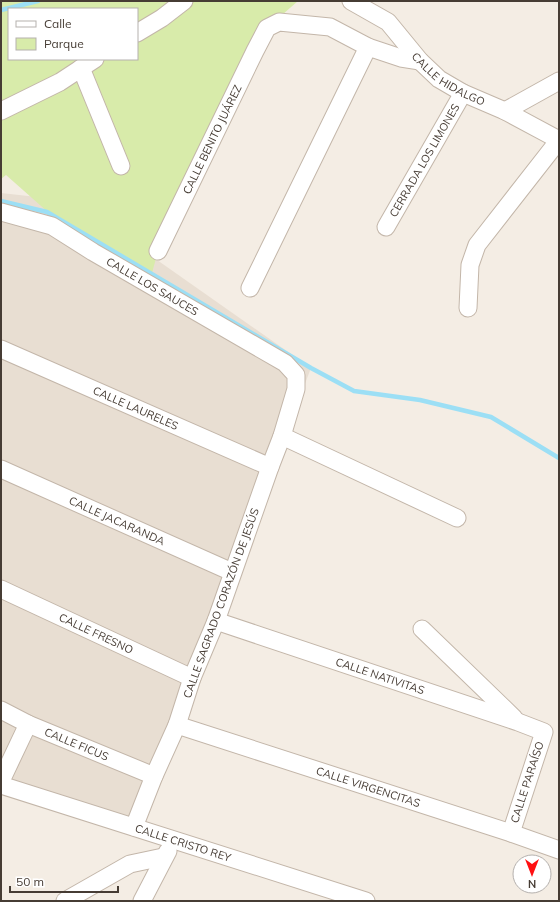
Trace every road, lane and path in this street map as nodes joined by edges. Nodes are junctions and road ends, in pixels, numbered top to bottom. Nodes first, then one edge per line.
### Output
1 (184, 1) edge
2 (352, 1) edge
3 (138, 32) edge
4 (368, 47) junction
5 (93, 60) edge
6 (420, 61) junction
7 (80, 68) junction
8 (559, 81) edge
9 (463, 93) junction
10 (1, 111) edge
11 (505, 111) junction
12 (559, 140) edge
13 (120, 166) dead end
14 (1, 212) edge
15 (386, 227) dead end
16 (158, 251) dead end
17 (250, 288) dead end
18 (468, 308) dead end
19 (3, 354) edge
20 (296, 375) joint
21 (282, 436) junction
22 (270, 467) junction
23 (1, 469) edge
24 (457, 518) dead end
25 (232, 572) junction
26 (1, 589) edge
27 (216, 621) junction
28 (422, 629) dead end
29 (192, 678) junction
30 (1, 710) edge
31 (518, 722) junction
32 (28, 724) junction
33 (177, 725) junction
34 (544, 732) joint
35 (154, 776) junction
36 (1, 781) edge
37 (1, 785) edge
38 (134, 827) junction
39 (511, 833) junction
40 (176, 840) junction
41 (559, 850) edge
42 (163, 857) junction
43 (65, 901) edge
44 (142, 901) edge
45 (366, 901) edge

1 - 3 street
2 - 6 street, CALLE HIDALGO
4 - 6 street
4 - 16 street, CALLE BENITO JUÁREZ
4 - 17 street
5 - 7 street
6 - 9 street, CALLE HIDALGO
7 - 10 street
7 - 13 street
8 - 11 street
9 - 11 street, CALLE HIDALGO
9 - 15 street, CERRADA LOS LIMONES
11 - 12 street, CALLE HIDALGO
12 - 18 street
14 - 20 street, CALLE LOS SAUCES
19 - 22 street, CALLE LAURELES
20 - 21 street, CALLE SAGRADO CORAZÓN DE JESÚS
21 - 22 street, CALLE SAGRADO CORAZÓN DE JESÚS
21 - 24 street
22 - 25 street, CALLE SAGRADO CORAZÓN DE JESÚS
23 - 25 street, CALLE JACARANDA
25 - 27 street, CALLE SAGRADO CORAZÓN DE JESÚS
26 - 29 street, CALLE FRESNO
27 - 29 street, CALLE SAGRADO CORAZÓN DE JESÚS
27 - 31 street, CALLE NATIVITAS
28 - 31 street
29 - 33 street, CALLE SAGRADO CORAZÓN DE JESÚS
30 - 32 street, CALLE FICUS
31 - 34 street, CALLE NATIVITAS
32 - 35 street, CALLE FICUS
32 - 36 street
33 - 35 street, CALLE SAGRADO CORAZÓN DE JESÚS
33 - 39 street, CALLE VIRGENCITAS
34 - 39 street, CALLE PARAÍSO
35 - 38 street, CALLE SAGRADO CORAZÓN DE JESÚS
37 - 38 street, CALLE CRISTO REY
38 - 40 street, CALLE CRISTO REY
39 - 41 street, CALLE VIRGENCITAS
40 - 42 street
40 - 45 street, CALLE CRISTO REY
42 - 43 street
42 - 44 street

